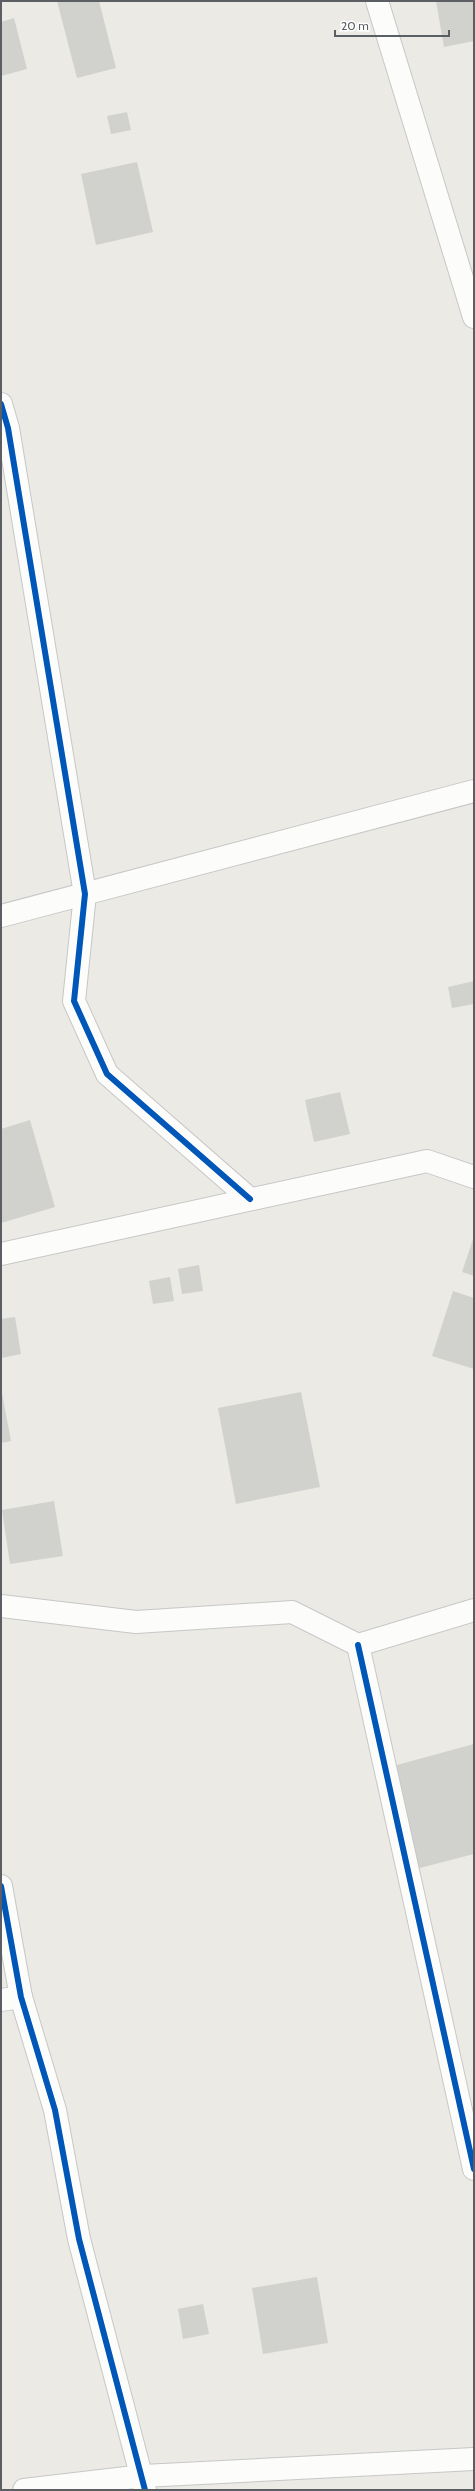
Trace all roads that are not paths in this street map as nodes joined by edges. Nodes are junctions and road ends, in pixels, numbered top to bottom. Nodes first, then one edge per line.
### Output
1 (377, 1) edge
2 (474, 317) edge
3 (1, 404) edge
4 (4, 430) edge
5 (474, 791) edge
6 (85, 894) junction
7 (1, 916) edge
8 (474, 1177) edge
9 (250, 1199) junction
10 (1, 1254) edge
11 (1, 1606) edge
12 (474, 1610) edge
13 (358, 1645) junction
14 (1, 1886) edge
15 (11, 1999) edge
16 (474, 2169) edge
17 (474, 2459) edge
18 (144, 2483) edge
19 (24, 2490) edge

1 - 2 street
3 - 4 street
4 - 6 street
5 - 6 street
6 - 7 street
6 - 9 street
8 - 9 street
9 - 10 street
11 - 13 street
12 - 13 street
13 - 16 street
14 - 15 street
15 - 18 street
17 - 18 street
18 - 19 street

